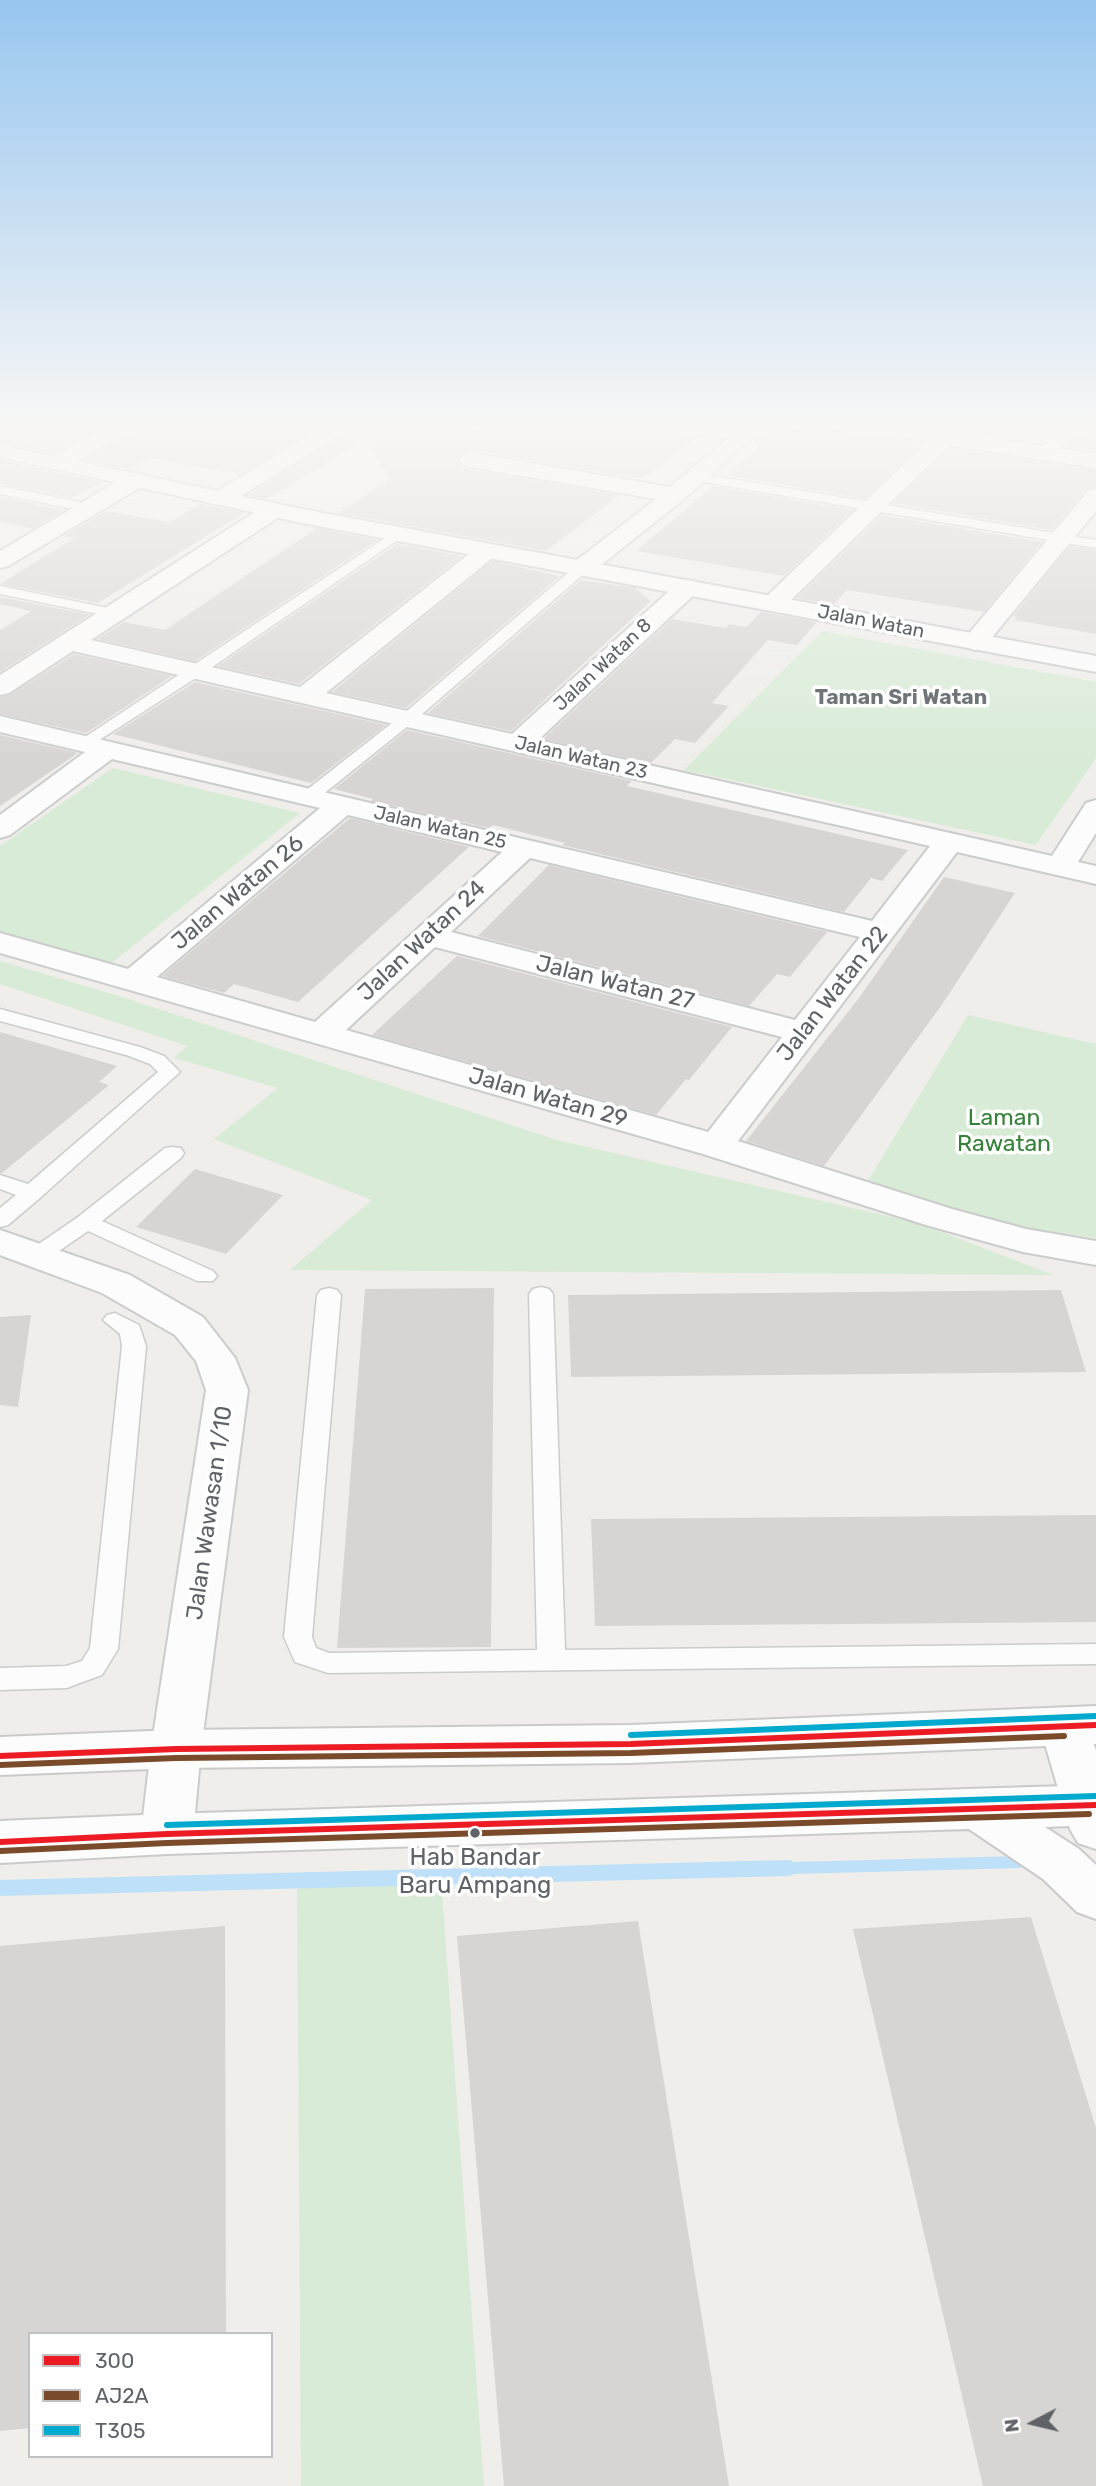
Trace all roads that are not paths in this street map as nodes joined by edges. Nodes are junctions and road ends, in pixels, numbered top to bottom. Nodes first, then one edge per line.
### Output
1 (21, 539) edge
2 (35, 539) edge
3 (229, 539) edge
4 (267, 539) edge
5 (390, 539) edge
6 (424, 539) edge
7 (619, 539) edge
8 (841, 539) edge
9 (1059, 539) edge
10 (1066, 539) edge
11 (32, 541) junction
12 (1096, 544) edge
13 (487, 551) junction
14 (0, 561) edge
15 (582, 568) junction
16 (688, 587) junction
17 (0, 590) edge
18 (774, 603) junction
19 (113, 613) junction
20 (67, 642) junction
21 (975, 642) junction
22 (99, 649) junction
23 (1096, 664) edge
24 (197, 671) junction
25 (0, 687) edge
26 (305, 695) junction
27 (407, 719) junction
28 (0, 724) edge
29 (518, 744) junction
30 (96, 746) junction
31 (310, 796) junction
32 (342, 805) junction
33 (1096, 809) edge
34 (0, 829) edge
35 (949, 842) junction
36 (523, 848) junction
37 (1060, 867) junction
38 (1096, 875) edge
39 (880, 932) junction
40 (427, 935) junction
41 (0, 943) edge
42 (133, 981) junction
43 (0, 1014) edge
44 (803, 1032) junction
45 (322, 1034) junction
46 (716, 1146) junction
47 (173, 1153) dead end
48 (0, 1182) edge
49 (32, 1193) junction
50 (0, 1220) edge
51 (86, 1222) junction
52 (19, 1248) edge
53 (1096, 1253) edge
54 (205, 1276) dead end
55 (541, 1294) dead end
56 (329, 1295) dead end
57 (115, 1320) dead end
58 (1096, 1654) edge
59 (551, 1660) junction
60 (0, 1679) edge
61 (1080, 1726) edge
62 (176, 1749) junction
63 (0, 1756) edge
64 (981, 1810) junction
65 (1094, 1813) edge
66 (167, 1834) junction
67 (0, 1842) edge
68 (1096, 1897) edge

1 - 11 street
2 - 11 street
3 - 19 street
4 - 22 street
5 - 24 lane
6 - 13 street, Jalan Watan
7 - 15 street
8 - 18 street
9 - 21 street
10 - 12 lane
11 - 14 street
13 - 15 street, Jalan Watan
13 - 26 street
15 - 16 street, Jalan Watan
15 - 27 lane
16 - 18 street, Jalan Watan
16 - 29 street, Jalan Watan 8
17 - 19 lane
18 - 21 street, Jalan Watan
19 - 20 street
20 - 22 street, Jalan Watan 23
20 - 25 street
21 - 23 street, Jalan Watan
22 - 24 street, Jalan Watan 23
24 - 26 street, Jalan Watan 23
24 - 30 lane
26 - 27 street, Jalan Watan 23
27 - 29 street, Jalan Watan 23
27 - 31 lane
28 - 30 street, Jalan Watan 25
29 - 35 street, Jalan Watan 23
30 - 31 street, Jalan Watan 25
30 - 34 street
31 - 32 street, Jalan Watan 25
32 - 36 street, Jalan Watan 25
32 - 42 street, Jalan Watan 26
33 - 37 street
35 - 37 street, Jalan Watan 23
35 - 39 street, Jalan Watan 22
36 - 39 street, Jalan Watan 25
36 - 40 street, Jalan Watan 24
37 - 38 street, Jalan Watan 23
39 - 44 street, Jalan Watan 22
40 - 44 street, Jalan Watan 27
40 - 45 street, Jalan Watan 24
41 - 42 street, Jalan Watan 29
42 - 45 street, Jalan Watan 29
43 - 49 lane
44 - 46 street, Jalan Watan 22
45 - 46 street, Jalan Watan 29
46 - 53 street, Jalan Watan 29
47 - 51 lane
48 - 49 lane
49 - 50 lane
51 - 52 lane
51 - 54 lane
52 - 62 street, Jalan Wawasan 1/10
55 - 59 lane
56 - 59 lane
57 - 60 lane
58 - 59 lane
61 - 62 street
61 - 65 street
62 - 63 street
62 - 66 street, Jalan Wawasan 1/10
64 - 65 street
64 - 66 street
64 - 68 street
66 - 67 street

